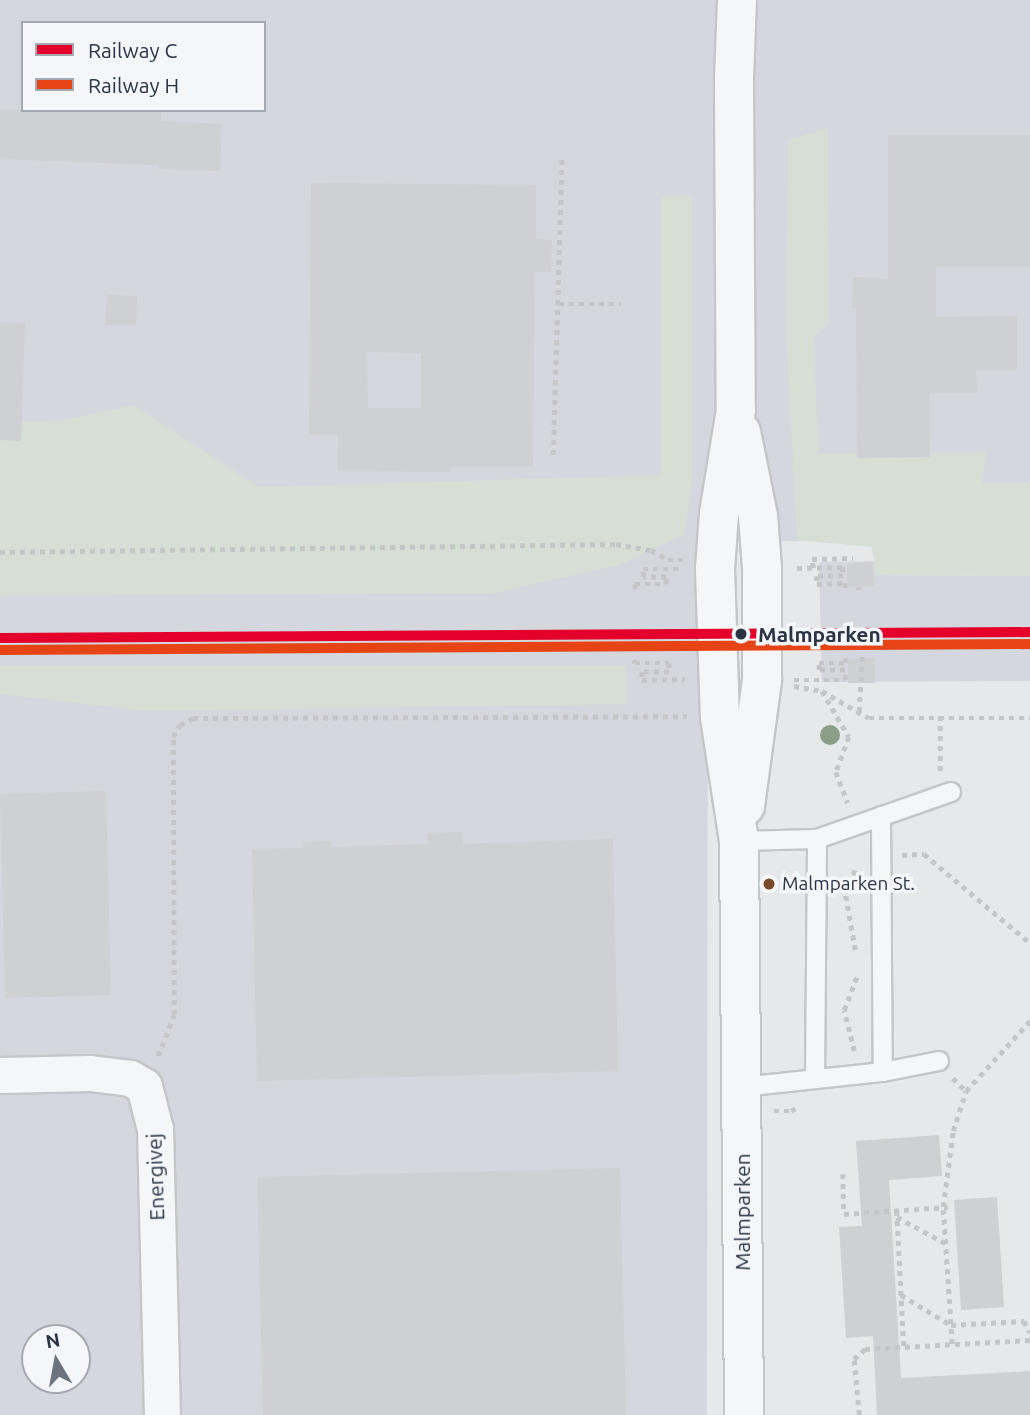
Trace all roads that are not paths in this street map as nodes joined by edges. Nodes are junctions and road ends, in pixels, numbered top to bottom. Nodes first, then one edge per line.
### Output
1 (737, 0) edge
2 (736, 410) junction
3 (951, 792) road end
4 (881, 816) junction
5 (817, 839) junction
6 (739, 841) junction
7 (939, 1061) dead end
8 (883, 1072) junction
9 (0, 1076) edge
10 (815, 1079) junction
11 (742, 1087) junction
12 (162, 1415) edge
13 (744, 1415) edge

1 - 2 street, Malmparken
2 - 6 street, Malmparken
2 - 6 street, Malmparken
3 - 4 lane
4 - 5 lane
4 - 8 lane
5 - 6 lane
5 - 10 lane
6 - 11 street, Malmparken
7 - 8 lane
8 - 10 lane
9 - 12 street, Energivej
10 - 11 lane
11 - 13 street, Malmparken

